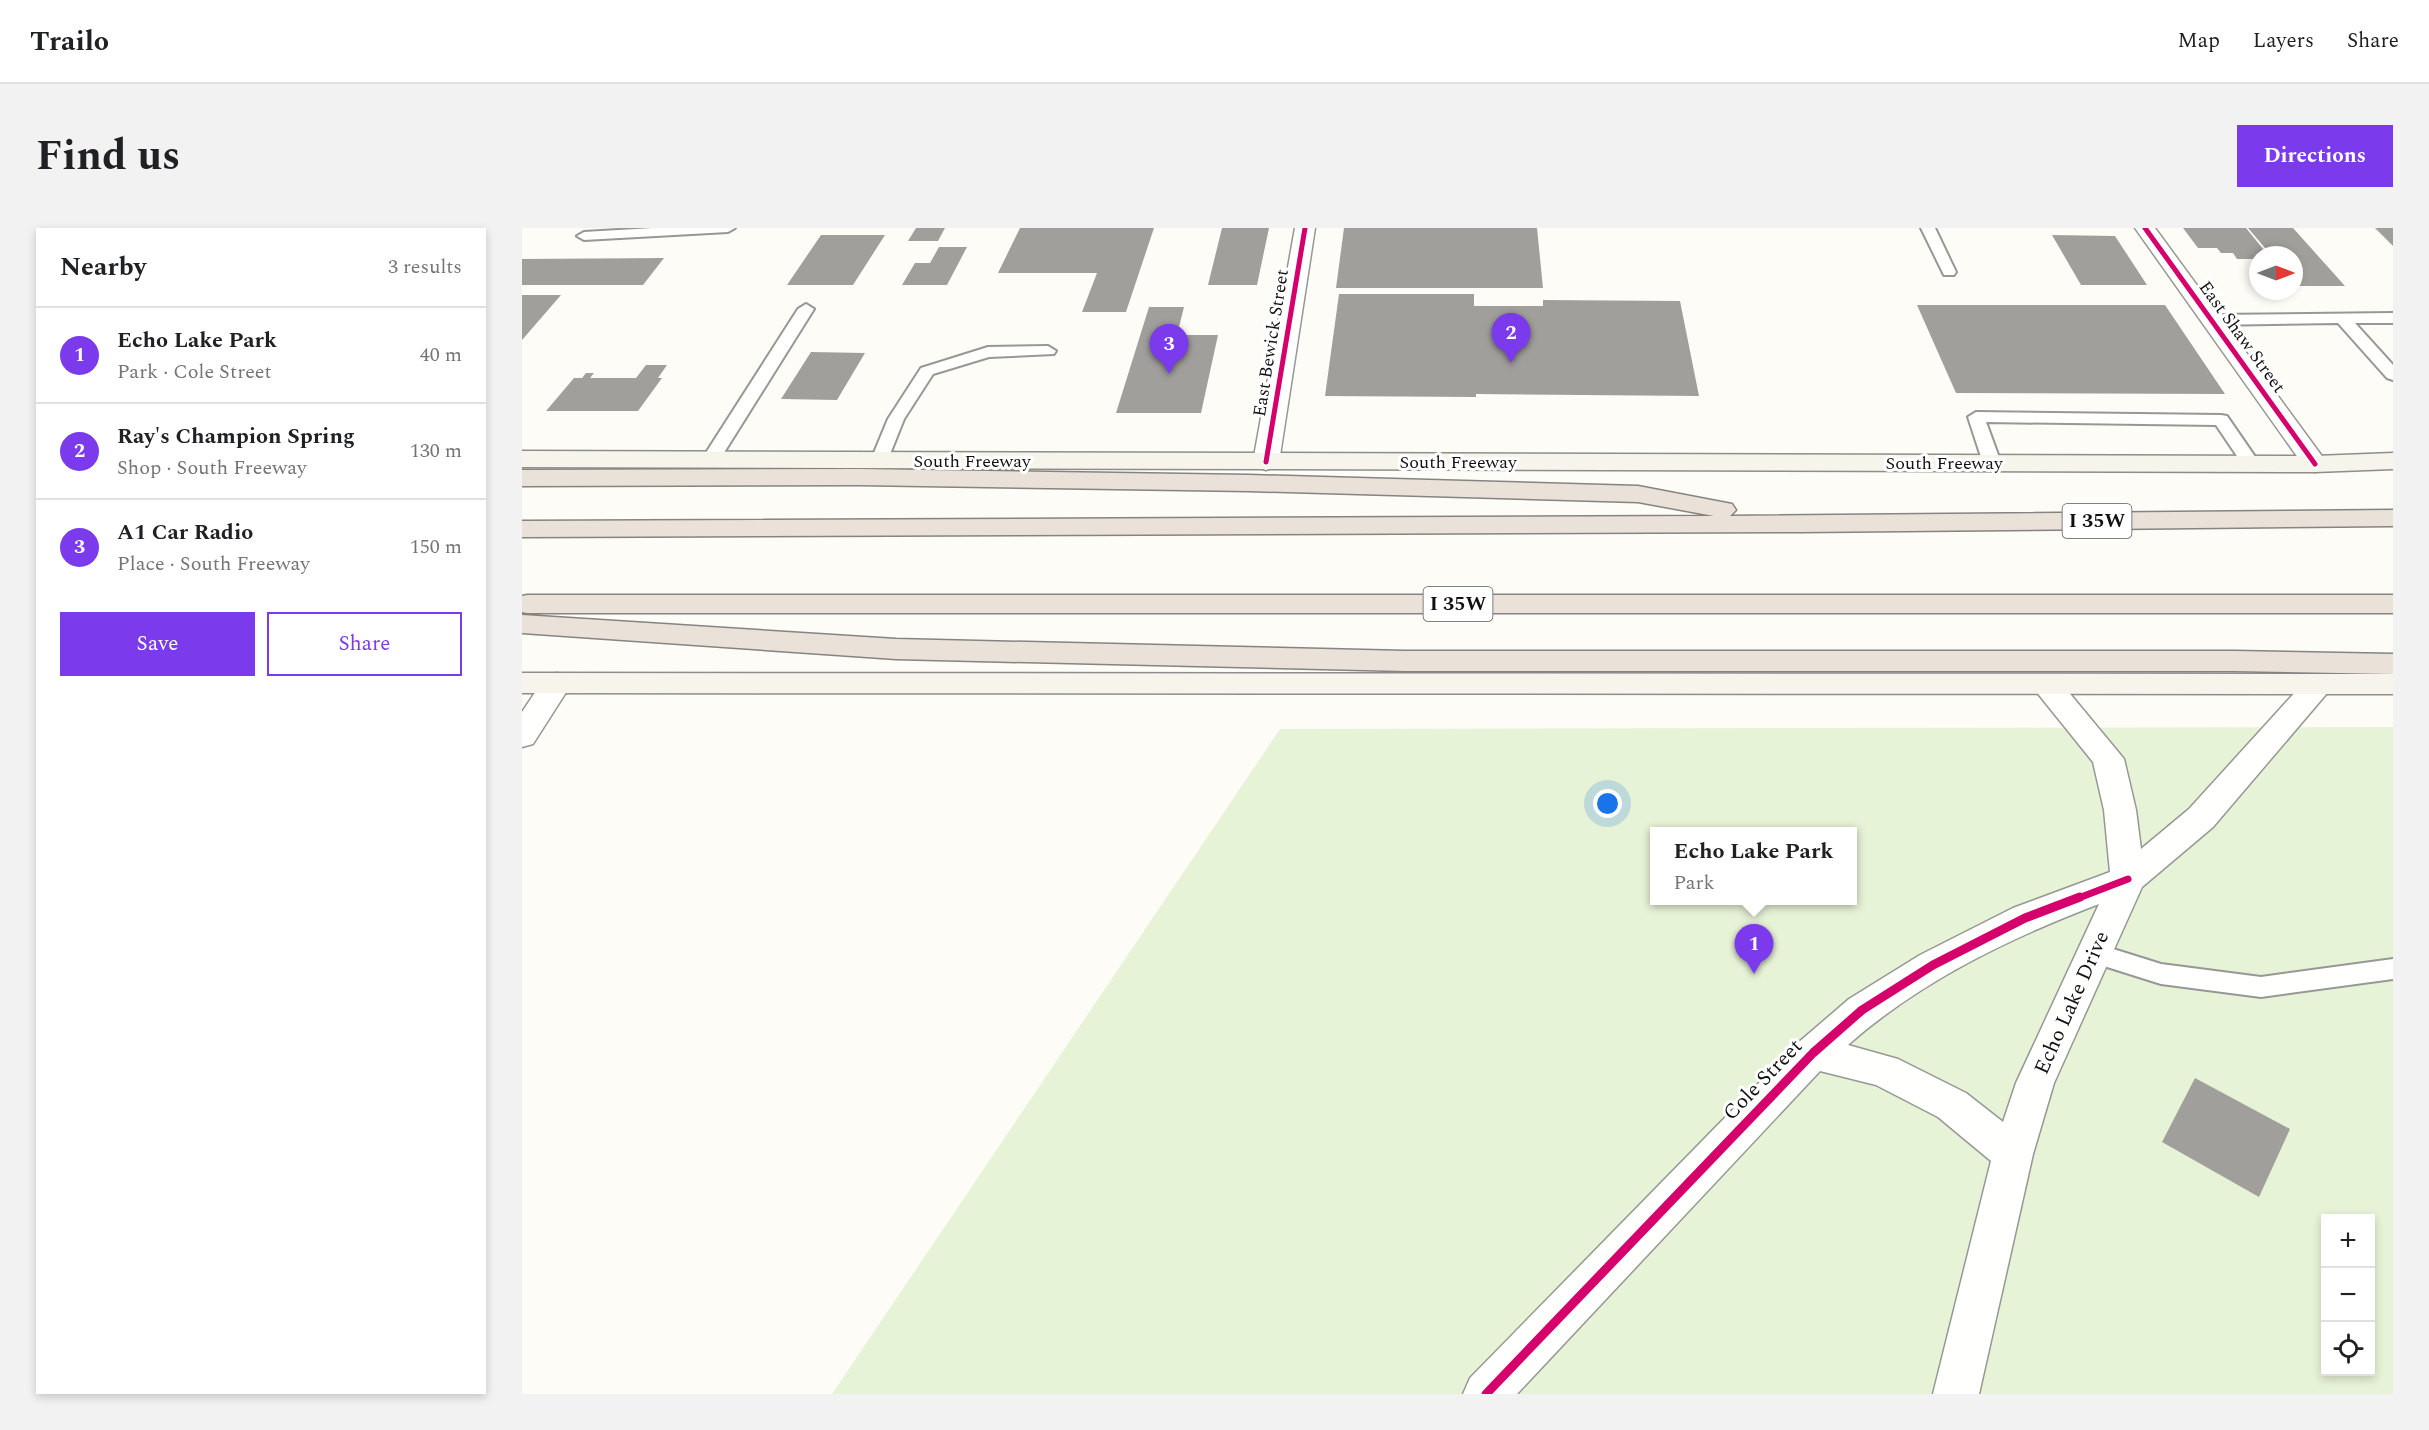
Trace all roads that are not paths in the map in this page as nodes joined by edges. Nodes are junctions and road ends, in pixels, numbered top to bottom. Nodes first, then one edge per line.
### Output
1 (728, 228) edge
2 (1305, 228) edge
3 (1928, 228) edge
4 (2145, 228) edge
5 (584, 236) dead end
6 (1949, 272) dead end
7 (806, 309) dead end
8 (2393, 318) edge
9 (2343, 319) junction
10 (2211, 320) junction
11 (1048, 351) dead end
12 (2393, 375) edge
13 (522, 459) edge
14 (711, 459) junction
15 (880, 460) junction
16 (2393, 461) edge
17 (1266, 462) junction
18 (1992, 463) junction
19 (2251, 464) junction
20 (2315, 464) junction
21 (522, 478) edge
22 (2393, 518) edge
23 (1801, 524) junction
24 (522, 529) edge
25 (522, 604) edge
26 (2393, 604) edge
27 (522, 624) edge
28 (2393, 664) edge
29 (522, 683) edge
30 (556, 683) junction
31 (2393, 684) edge
32 (2046, 685) junction
33 (2319, 685) junction
34 (522, 736) edge
35 (2128, 879) junction
36 (2094, 953) junction
37 (2393, 969) edge
38 (1814, 1053) junction
39 (2013, 1154) junction
40 (1486, 1394) edge
41 (1956, 1394) edge

1 - 5 lane
2 - 17 street, East Bewick Street
3 - 6 lane
4 - 10 street, East Shaw Street
7 - 14 lane
8 - 9 lane
9 - 10 lane
9 - 12 lane
10 - 20 street, East Shaw Street
11 - 15 lane
13 - 14 main road, South Freeway
14 - 15 main road, South Freeway
15 - 17 main road, South Freeway
16 - 20 main road, South Freeway
17 - 18 main road, South Freeway
18 - 19 main road, South Freeway
18 - 19 lane
19 - 20 main road, South Freeway
21 - 23 highway
22 - 23 highway, I 35W
23 - 24 highway, I 35W
25 - 26 highway, I 35W
27 - 28 highway
29 - 30 main road
30 - 32 main road
30 - 34 street
31 - 33 main road
32 - 33 main road
32 - 35 street
33 - 35 street, Echo Lake Drive
35 - 36 street, Echo Lake Drive
35 - 38 street, Cole Street
36 - 37 lane
36 - 39 street, Echo Lake Drive
38 - 39 street
38 - 40 street, Cole Street
39 - 41 street, Echo Lake Drive

